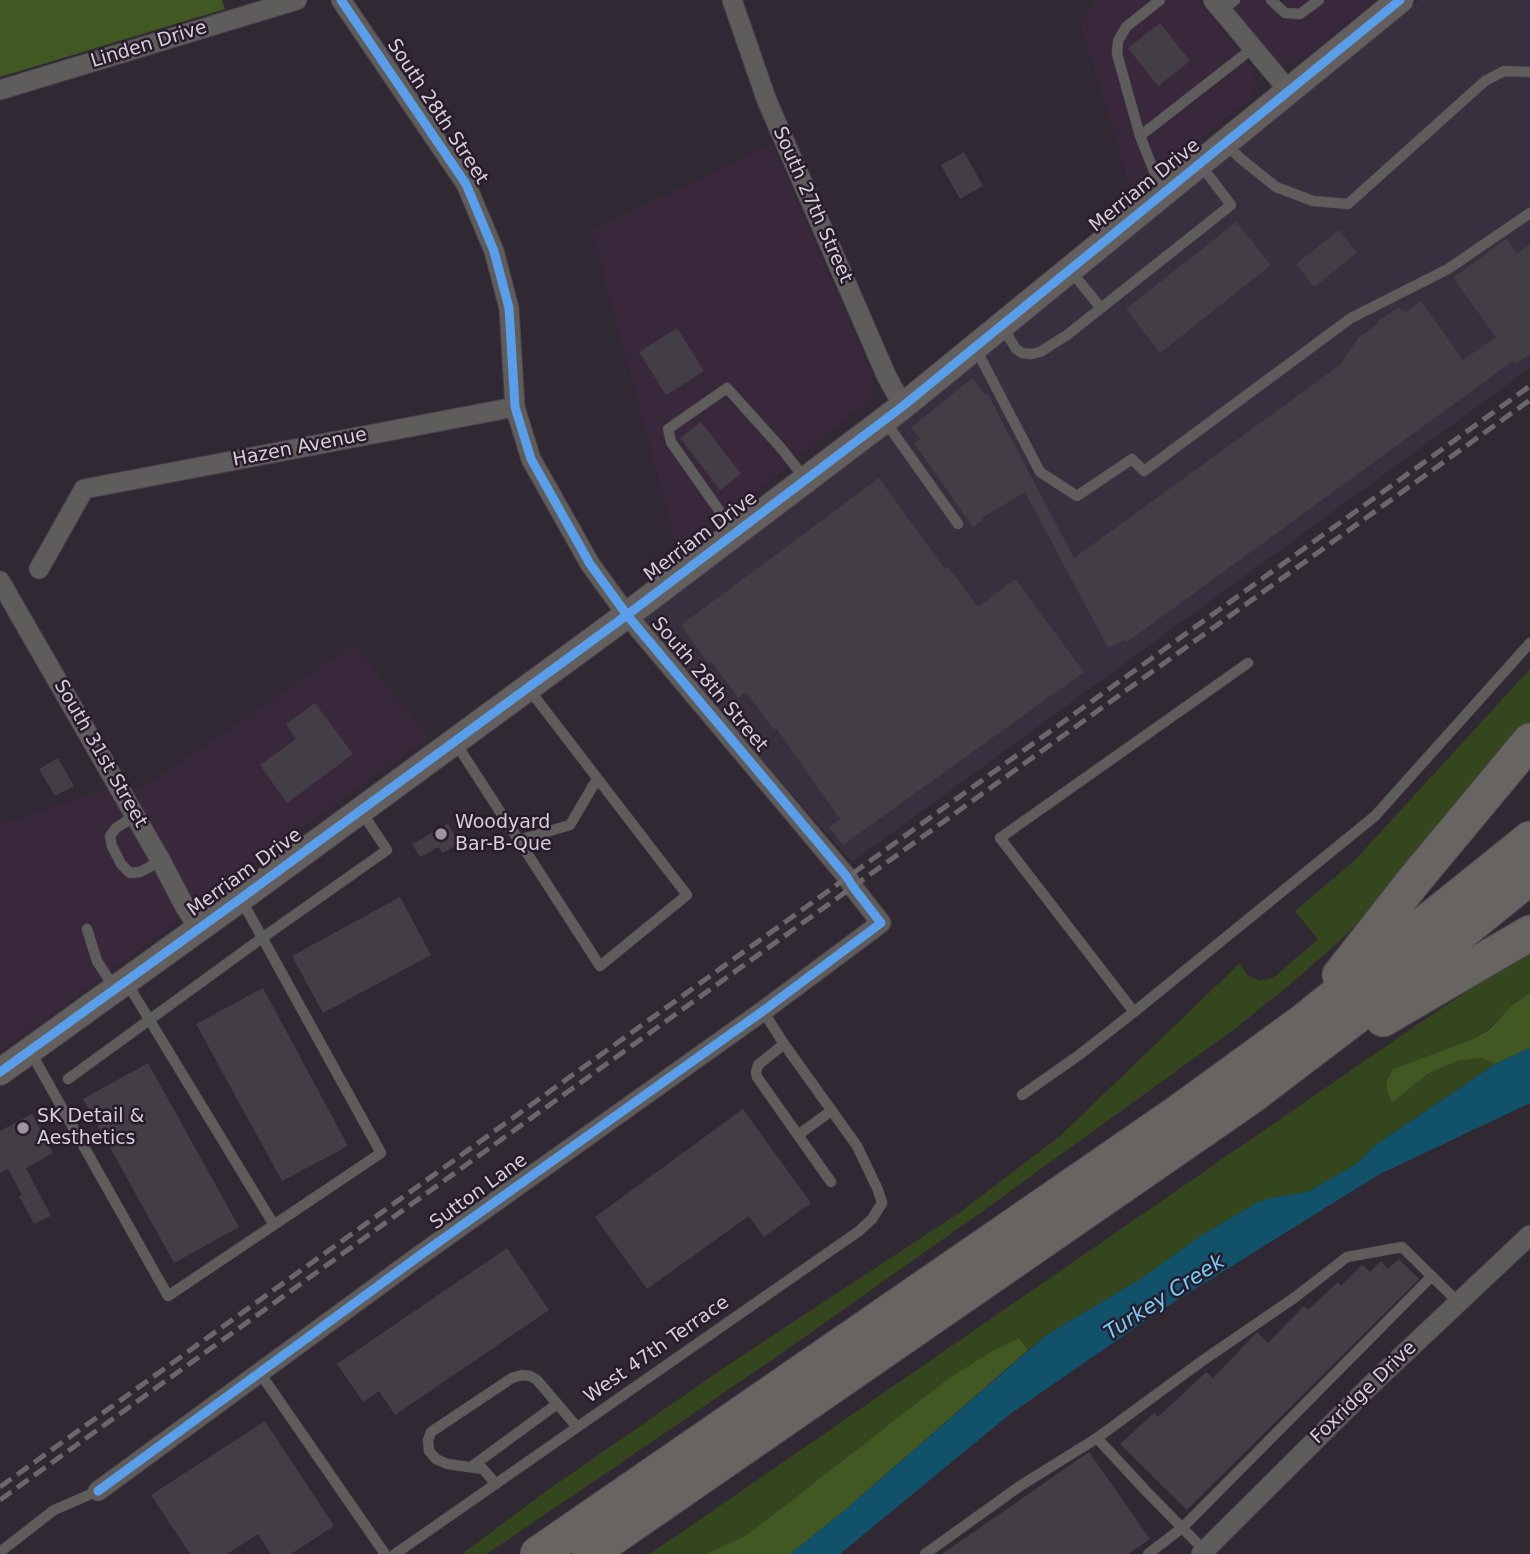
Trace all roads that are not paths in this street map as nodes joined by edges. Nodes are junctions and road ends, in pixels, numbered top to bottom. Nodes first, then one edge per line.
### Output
1 (297, 0) edge
2 (341, 0) edge
3 (732, 0) edge
4 (1160, 0) edge
5 (1271, 0) edge
6 (1319, 0) edge
7 (1390, 3) edge
8 (1223, 4) edge
9 (1253, 48) junction
10 (1530, 72) edge
11 (0, 90) edge
12 (1289, 91) junction
13 (1140, 136) junction
14 (1225, 143) junction
15 (1200, 163) junction
16 (1167, 191) junction
17 (1530, 212) edge
18 (1070, 270) junction
19 (1101, 308) junction
20 (1002, 326) junction
21 (975, 348) junction
22 (515, 407) junction
23 (894, 413) junction
24 (806, 480) junction
25 (958, 524) dead end
26 (736, 533) junction
27 (38, 569) dead end
28 (0, 581) edge
29 (627, 615) junction
30 (1530, 643) edge
31 (1248, 663) dead end
32 (528, 688) junction
33 (455, 741) junction
34 (1530, 741) edge
35 (597, 779) junction
36 (360, 810) junction
37 (135, 816) junction
38 (1530, 839) edge
39 (519, 840) junction
40 (161, 862) junction
41 (1530, 877) edge
42 (240, 899) junction
43 (881, 923) joint
44 (199, 928) junction
45 (87, 929) dead end
46 (1530, 933) edge
47 (262, 938) junction
48 (121, 985) junction
49 (763, 1011) junction
50 (1134, 1012) junction
51 (149, 1019) junction
52 (1304, 1021) junction
53 (784, 1045) junction
54 (30, 1051) junction
55 (0, 1072) edge
56 (68, 1079) dead end
57 (1022, 1095) dead end
58 (1250, 1097) junction
59 (831, 1111) junction
60 (798, 1135) junction
61 (831, 1182) dead end
62 (274, 1225) junction
63 (1530, 1235) edge
64 (1432, 1276) junction
65 (1458, 1302) junction
66 (260, 1373) junction
67 (557, 1404) junction
68 (577, 1427) junction
69 (1097, 1438) junction
70 (471, 1467) junction
71 (496, 1484) junction
72 (98, 1491) joint
73 (1182, 1528) junction
74 (0, 1552) edge
75 (1202, 1552) edge
76 (385, 1554) edge
77 (395, 1554) edge
78 (538, 1554) edge
79 (589, 1554) edge
80 (925, 1554) edge
81 (1148, 1554) edge

1 - 11 street, Linden Drive
2 - 22 street, South 28th Street
3 - 23 street, South 27th Street
4 - 13 lane
5 - 6 lane
7 - 12 main road, Merriam Drive
8 - 9 street
9 - 12 street
9 - 13 lane
10 - 14 lane
12 - 14 main road, Merriam Drive
13 - 16 lane
14 - 15 main road, Merriam Drive
15 - 16 main road, Merriam Drive
15 - 19 lane
16 - 18 main road, Merriam Drive
17 - 21 lane
18 - 19 lane
18 - 20 main road, Merriam Drive
19 - 20 lane
20 - 21 main road, Merriam Drive
21 - 23 main road, Merriam Drive
22 - 27 street, Hazen Avenue
22 - 29 street, South 28th Street
23 - 24 main road, Merriam Drive
23 - 25 lane
24 - 26 main road, Merriam Drive
24 - 26 lane
26 - 29 main road, Merriam Drive
28 - 37 street, South 31st Street
29 - 32 main road, Merriam Drive
29 - 43 street, South 28th Street
30 - 50 lane
31 - 50 lane
32 - 33 main road, Merriam Drive
32 - 35 lane
33 - 36 main road, Merriam Drive
33 - 39 lane
34 - 52 highway
35 - 39 lane
35 - 39 lane
36 - 42 main road, Merriam Drive
36 - 47 lane
37 - 40 street, South 31st Street
37 - 40 lane
38 - 52 highway
40 - 44 street, South 31st Street
41 - 58 highway
42 - 44 main road, Merriam Drive
42 - 47 lane
43 - 49 street, Sutton Lane
44 - 48 main road, Merriam Drive
45 - 48 lane
46 - 58 highway
47 - 51 lane
47 - 62 lane
48 - 51 lane
48 - 54 main road, Merriam Drive
49 - 53 lane
49 - 66 street, Sutton Lane
50 - 57 lane
51 - 56 lane
51 - 62 lane
52 - 78 highway
53 - 59 lane
53 - 60 lane
54 - 55 main road, Merriam Drive
54 - 62 lane
58 - 79 highway
59 - 60 lane
59 - 68 lane, West 47th Terrace
60 - 61 lane
63 - 65 street, Foxridge Drive
64 - 65 lane
64 - 69 lane
64 - 73 lane
65 - 75 street, Foxridge Drive
66 - 72 street, Sutton Lane
66 - 76 lane
67 - 68 lane
67 - 70 lane
67 - 70 lane
68 - 71 lane, West 47th Terrace
69 - 73 lane
69 - 80 lane
70 - 71 lane
71 - 77 lane, West 47th Terrace
72 - 74 lane
73 - 75 lane
73 - 81 lane

